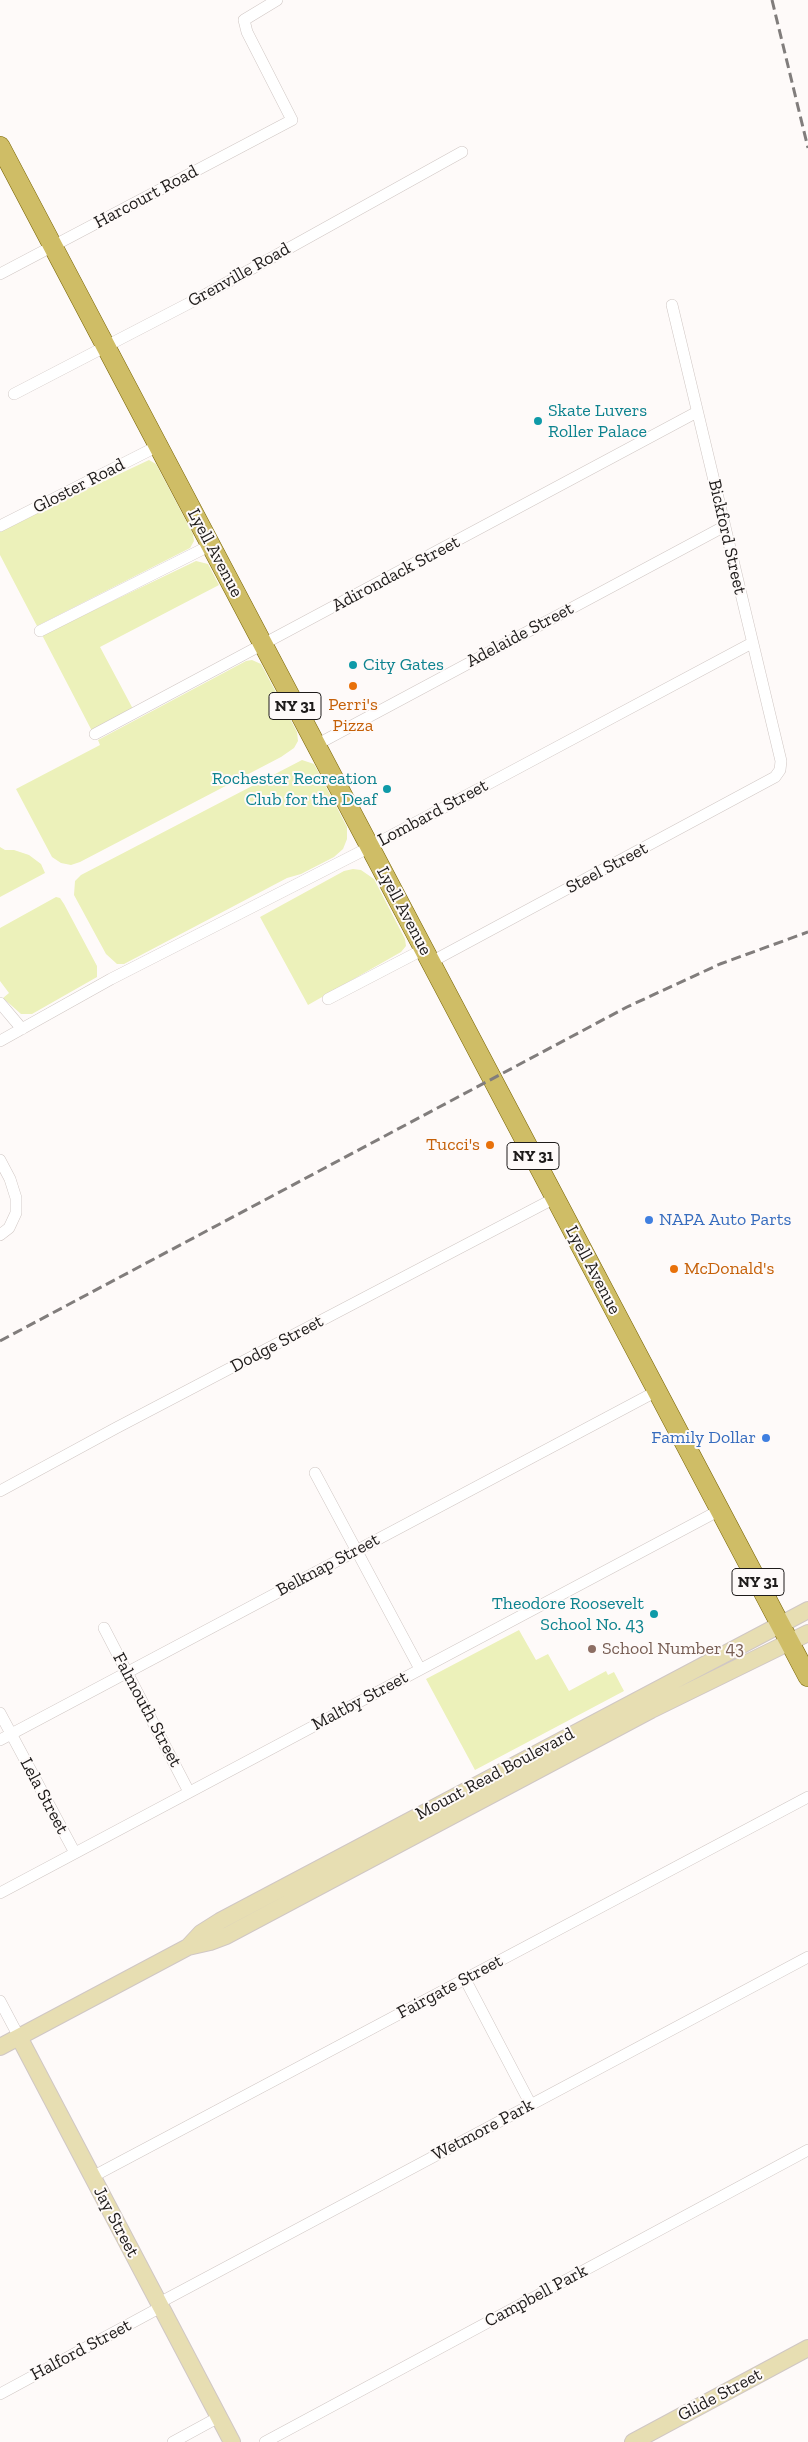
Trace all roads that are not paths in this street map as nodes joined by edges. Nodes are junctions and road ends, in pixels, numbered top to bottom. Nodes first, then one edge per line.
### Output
1 (277, 0) edge
2 (0, 146) edge
3 (462, 152) dead end
4 (53, 246) junction
5 (0, 274) edge
6 (672, 305) dead end
7 (106, 347) junction
8 (14, 394) dead end
9 (697, 412) junction
10 (158, 446) junction
11 (0, 526) edge
12 (725, 526) junction
13 (211, 545) junction
14 (40, 631) dead end
15 (752, 643) junction
16 (264, 645) junction
17 (95, 734) dead end
18 (316, 745) junction
19 (780, 770) joint
20 (370, 847) junction
21 (427, 956) junction
22 (328, 999) dead end
23 (0, 1003) edge
24 (22, 1029) junction
25 (0, 1041) edge
26 (0, 1160) edge
27 (556, 1198) junction
28 (0, 1235) edge
29 (657, 1391) junction
30 (315, 1473) dead end
31 (0, 1491) edge
32 (720, 1510) junction
33 (356, 1550) junction
34 (808, 1610) edge
35 (780, 1624) junction
36 (104, 1628) dead end
37 (808, 1633) edge
38 (790, 1642) junction
39 (420, 1669) junction
40 (127, 1672) junction
41 (808, 1677) edge
42 (0, 1713) edge
43 (11, 1734) junction
44 (0, 1740) edge
45 (190, 1792) junction
46 (808, 1797) edge
47 (74, 1853) junction
48 (0, 1893) edge
49 (188, 1947) junction
50 (808, 1957) edge
51 (465, 1979) junction
52 (0, 2001) edge
53 (19, 2037) junction
54 (0, 2047) edge
55 (531, 2104) junction
56 (808, 2150) edge
57 (92, 2177) junction
58 (160, 2305) junction
59 (808, 2348) edge
60 (0, 2394) edge
61 (219, 2418) junction
62 (173, 2442) edge
63 (232, 2442) edge
64 (265, 2442) edge
65 (633, 2442) edge

1 - 4 street, Harcourt Road
2 - 4 main road, Lyell Avenue / NY 31
3 - 7 street, Grenville Road
4 - 5 street, Harcourt Road
4 - 7 main road, Lyell Avenue / NY 31
6 - 9 street, Bickford Street
7 - 8 street, Grenville Road
7 - 10 main road, Lyell Avenue / NY 31
9 - 12 street, Bickford Street
9 - 16 street, Adirondack Street
10 - 11 street, Gloster Road
10 - 13 main road, Lyell Avenue / NY 31
12 - 15 street, Bickford Street
12 - 18 street, Adelaide Street
13 - 14 street
13 - 16 main road, Lyell Avenue / NY 31
15 - 19 street, Bickford Street
15 - 20 street, Lombard Street
16 - 17 street, Adirondack Street
16 - 18 main road, Lyell Avenue / NY 31
18 - 20 main road, Lyell Avenue / NY 31
19 - 21 street, Steel Street
20 - 21 main road, Lyell Avenue / NY 31
20 - 24 street, Lombard Street
21 - 22 street, Steel Street
21 - 27 main road, Lyell Avenue / NY 31
23 - 24 street
24 - 25 street, Lombard Street
26 - 28 street
27 - 29 main road, Lyell Avenue / NY 31
27 - 31 street, Dodge Street
29 - 32 main road, Lyell Avenue / NY 31
29 - 33 street, Belknap Street
30 - 33 street
32 - 35 main road, Lyell Avenue / NY 31
32 - 39 street, Maltby Street
33 - 39 street
33 - 40 street, Belknap Street
34 - 35 main road, Mount Read Boulevard
35 - 38 main road, Lyell Avenue / NY 31
35 - 49 main road, Mount Read Boulevard
36 - 40 street, Falmouth Street
37 - 38 main road, Mount Read Boulevard
38 - 41 main road, Lyell Avenue / NY 31
38 - 49 main road, Mount Read Boulevard
39 - 45 street, Maltby Street
40 - 43 street, Belknap Street
40 - 45 street, Falmouth Street
42 - 43 street, Lela Street
43 - 44 street, Belknap Street
43 - 47 street, Lela Street
45 - 47 street, Maltby Street
46 - 51 street, Fairgate Street
47 - 48 street, Maltby Street
49 - 53 main road, Mount Read Boulevard
50 - 55 street, Wetmore Park
51 - 55 street
51 - 57 street, Fairgate Street
52 - 53 street, Jay Street
53 - 54 main road, Mount Read Boulevard
53 - 57 main road, Jay Street
55 - 58 street, Wetmore Park
56 - 64 street, Campbell Park
57 - 58 main road, Jay Street
58 - 60 street, Halford Street
58 - 61 main road, Jay Street
59 - 65 main road, Glide Street
61 - 62 street
61 - 63 main road, Jay Street

